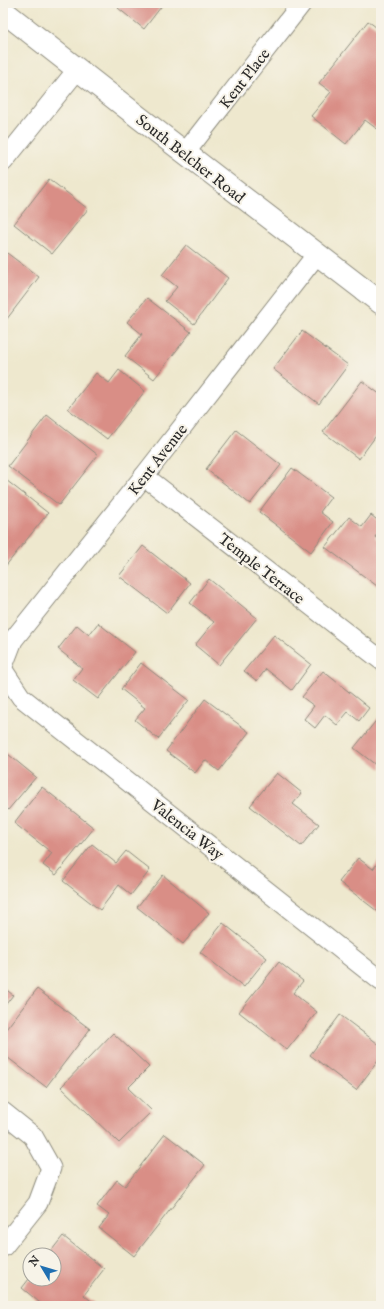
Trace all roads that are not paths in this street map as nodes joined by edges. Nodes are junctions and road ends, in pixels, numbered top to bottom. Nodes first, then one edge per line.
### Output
1 (302, 3) edge
2 (3, 11) edge
3 (77, 70) junction
4 (185, 153) junction
5 (3, 162) edge
6 (317, 254) junction
7 (381, 303) edge
8 (144, 476) junction
9 (381, 660) edge
10 (3, 666) edge
11 (3, 670) edge
12 (381, 981) edge
13 (3, 1112) edge
14 (3, 1247) edge

1 - 4 street, Kent Place
2 - 3 main road, South Belcher Road
3 - 4 main road, South Belcher Road
3 - 5 street
4 - 6 main road, South Belcher Road
6 - 7 main road, South Belcher Road
6 - 8 street, Kent Avenue
8 - 9 street, Temple Terrace
8 - 10 street, Kent Avenue
11 - 12 street, Valencia Way
13 - 14 street

